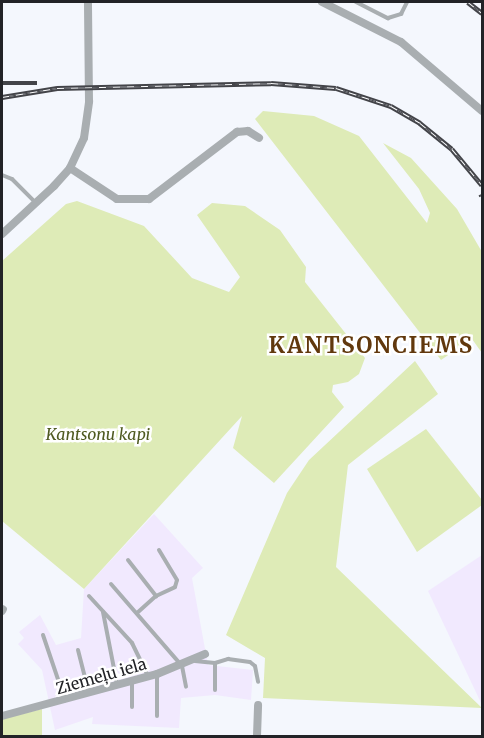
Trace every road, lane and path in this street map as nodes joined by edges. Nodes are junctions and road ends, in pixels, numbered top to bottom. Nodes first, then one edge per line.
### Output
1 (88, 2) edge
2 (322, 2) edge
3 (356, 2) edge
4 (407, 2) edge
5 (483, 111) edge
6 (259, 138) dead end
7 (70, 168) junction
8 (2, 175) edge
9 (36, 203) junction
10 (2, 234) edge
11 (159, 550) dead end
12 (128, 560) dead end
13 (111, 584) dead end
14 (89, 596) dead end
15 (156, 596) junction
16 (103, 611) junction
17 (137, 613) junction
18 (44, 635) dead end
19 (78, 650) dead end
20 (205, 654) dead end
21 (195, 661) junction
22 (214, 663) junction
23 (182, 666) junction
24 (157, 674) junction
25 (148, 677) junction
26 (132, 681) junction
27 (258, 682) dead end
28 (118, 685) junction
29 (186, 687) dead end
30 (215, 690) dead end
31 (89, 693) junction
32 (65, 700) junction
33 (258, 705) dead end
34 (132, 707) dead end
35 (2, 716) edge
36 (157, 716) dead end
37 (257, 736) edge

1 - 7 street
2 - 5 street
3 - 4 lane
6 - 7 street
7 - 9 street
8 - 9 lane
9 - 10 street
11 - 15 lane
12 - 15 lane
13 - 17 lane
14 - 16 lane
15 - 17 lane
16 - 25 lane
16 - 28 lane
17 - 23 lane
18 - 32 lane
19 - 31 lane
20 - 21 street, Ziemeļu iela
21 - 22 lane
21 - 23 street, Ziemeļu iela
22 - 27 lane
22 - 30 lane
23 - 24 street, Ziemeļu iela
23 - 29 lane
24 - 25 street, Ziemeļu iela
24 - 36 lane
25 - 26 street, Ziemeļu iela
26 - 28 street, Ziemeļu iela
26 - 34 lane
28 - 31 street, Ziemeļu iela
31 - 32 street, Ziemeļu iela
32 - 35 street, Ziemeļu iela
33 - 37 street

